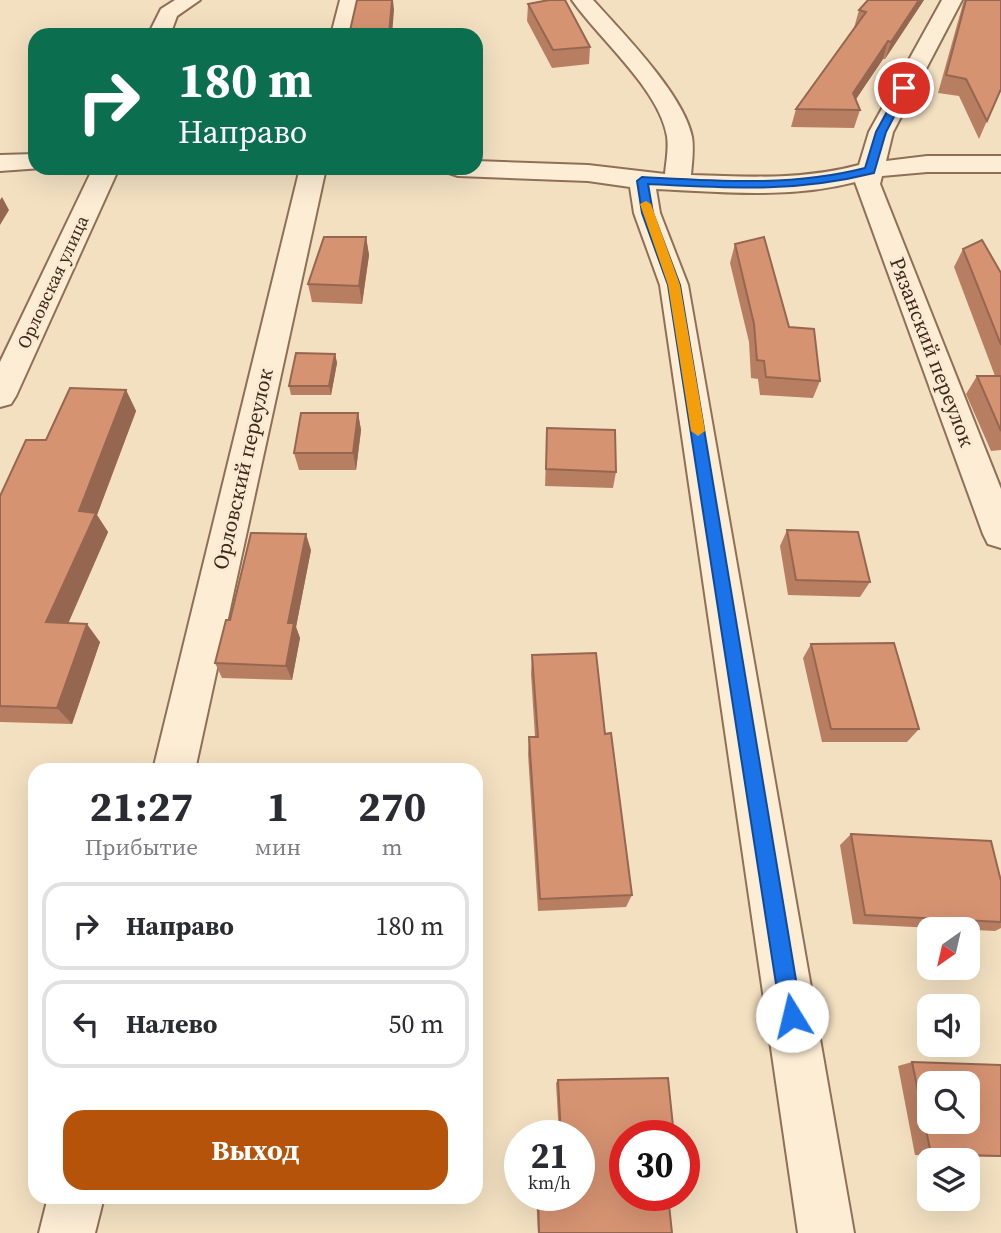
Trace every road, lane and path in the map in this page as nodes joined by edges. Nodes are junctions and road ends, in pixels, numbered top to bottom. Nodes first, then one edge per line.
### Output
1 (190, 0) edge
2 (350, 0) edge
3 (582, 0) edge
4 (952, 0) edge
5 (162, 28) edge
6 (344, 28) edge
7 (28, 162) edge
8 (0, 163) edge
9 (1001, 164) edge
10 (483, 169) edge
11 (870, 170) junction
12 (103, 175) edge
13 (311, 175) edge
14 (660, 182) junction
15 (0, 396) edge
16 (1001, 534) edge
17 (176, 763) edge
18 (74, 1204) edge
19 (67, 1233) edge
20 (826, 1233) edge

1 - 5 street
2 - 6 street
3 - 14 street
4 - 11 street
7 - 8 street
9 - 11 street
10 - 14 street
11 - 14 street
11 - 16 street, Рязанский переулок
12 - 15 street, Орловская улица
13 - 17 street, Орловский переулок
14 - 20 street
18 - 19 street

